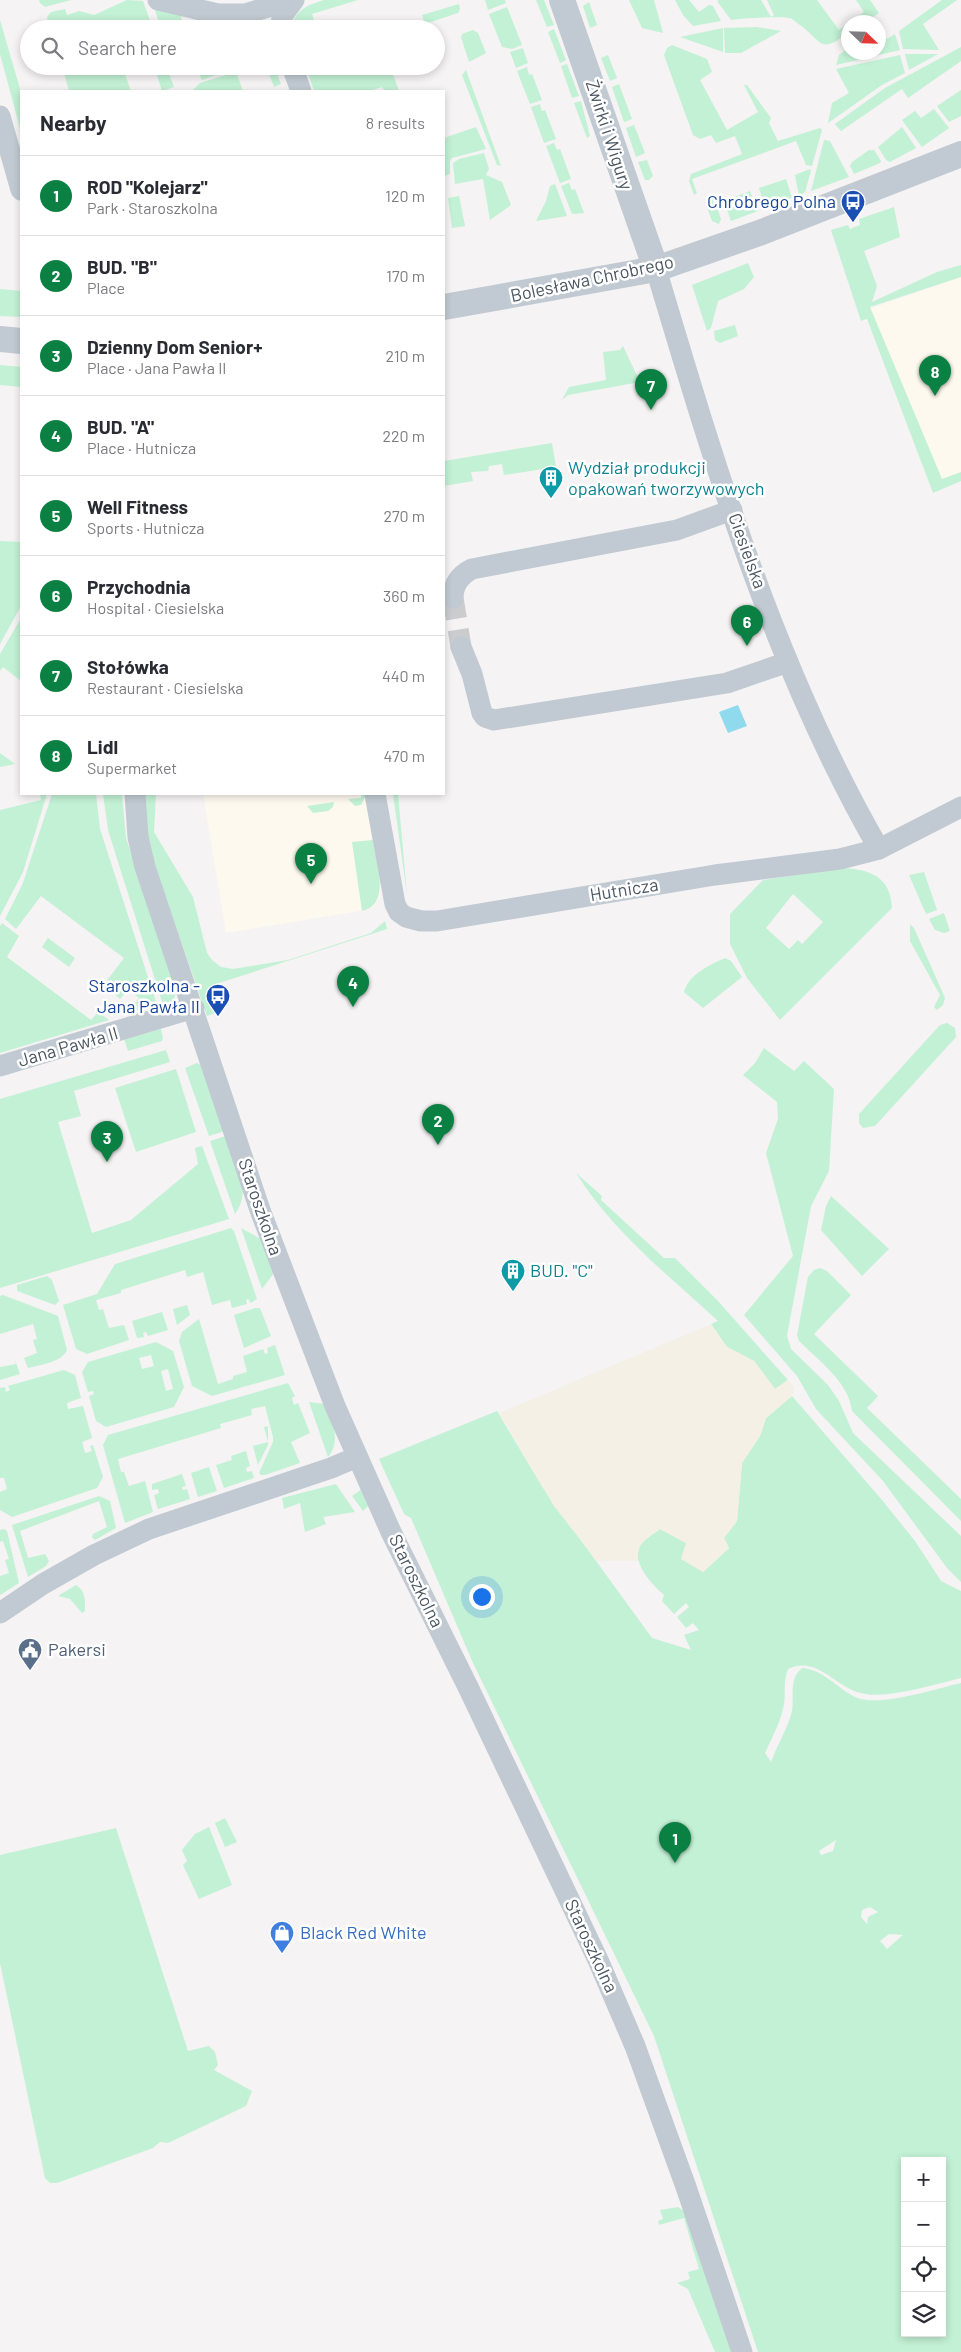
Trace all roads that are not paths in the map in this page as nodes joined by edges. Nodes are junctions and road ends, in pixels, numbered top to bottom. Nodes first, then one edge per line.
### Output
1 (158, 0) edge
2 (292, 0) edge
3 (562, 0) edge
4 (282, 20) edge
5 (295, 75) edge
6 (300, 90) edge
7 (0, 116) edge
8 (961, 154) edge
9 (20, 186) edge
10 (656, 269) junction
11 (445, 307) edge
12 (0, 340) edge
13 (20, 341) edge
14 (732, 510) junction
15 (453, 598) tunnel mouth
16 (461, 647) tunnel mouth
17 (788, 662) junction
18 (135, 795) edge
19 (375, 795) edge
20 (961, 807) edge
21 (879, 849) junction
22 (194, 1008) junction
23 (0, 1066) edge
24 (357, 1457) junction
25 (0, 1613) edge
26 (742, 2352) edge

1 - 2 street
2 - 4 street
3 - 10 street, Żwirki i Wigury
5 - 6 street
7 - 9 street
8 - 10 street, Bolesława Chrobrego
10 - 11 street, Bolesława Chrobrego
10 - 14 street, Ciesielska
12 - 13 street
14 - 15 street
14 - 17 street, Ciesielska
16 - 17 street
17 - 21 street, Ciesielska
18 - 22 street, Staroszkolna
19 - 21 street, Hutnicza
20 - 21 street, Hutnicza
22 - 23 street, Jana Pawła II
22 - 24 street, Staroszkolna
24 - 25 street
24 - 26 street, Staroszkolna

